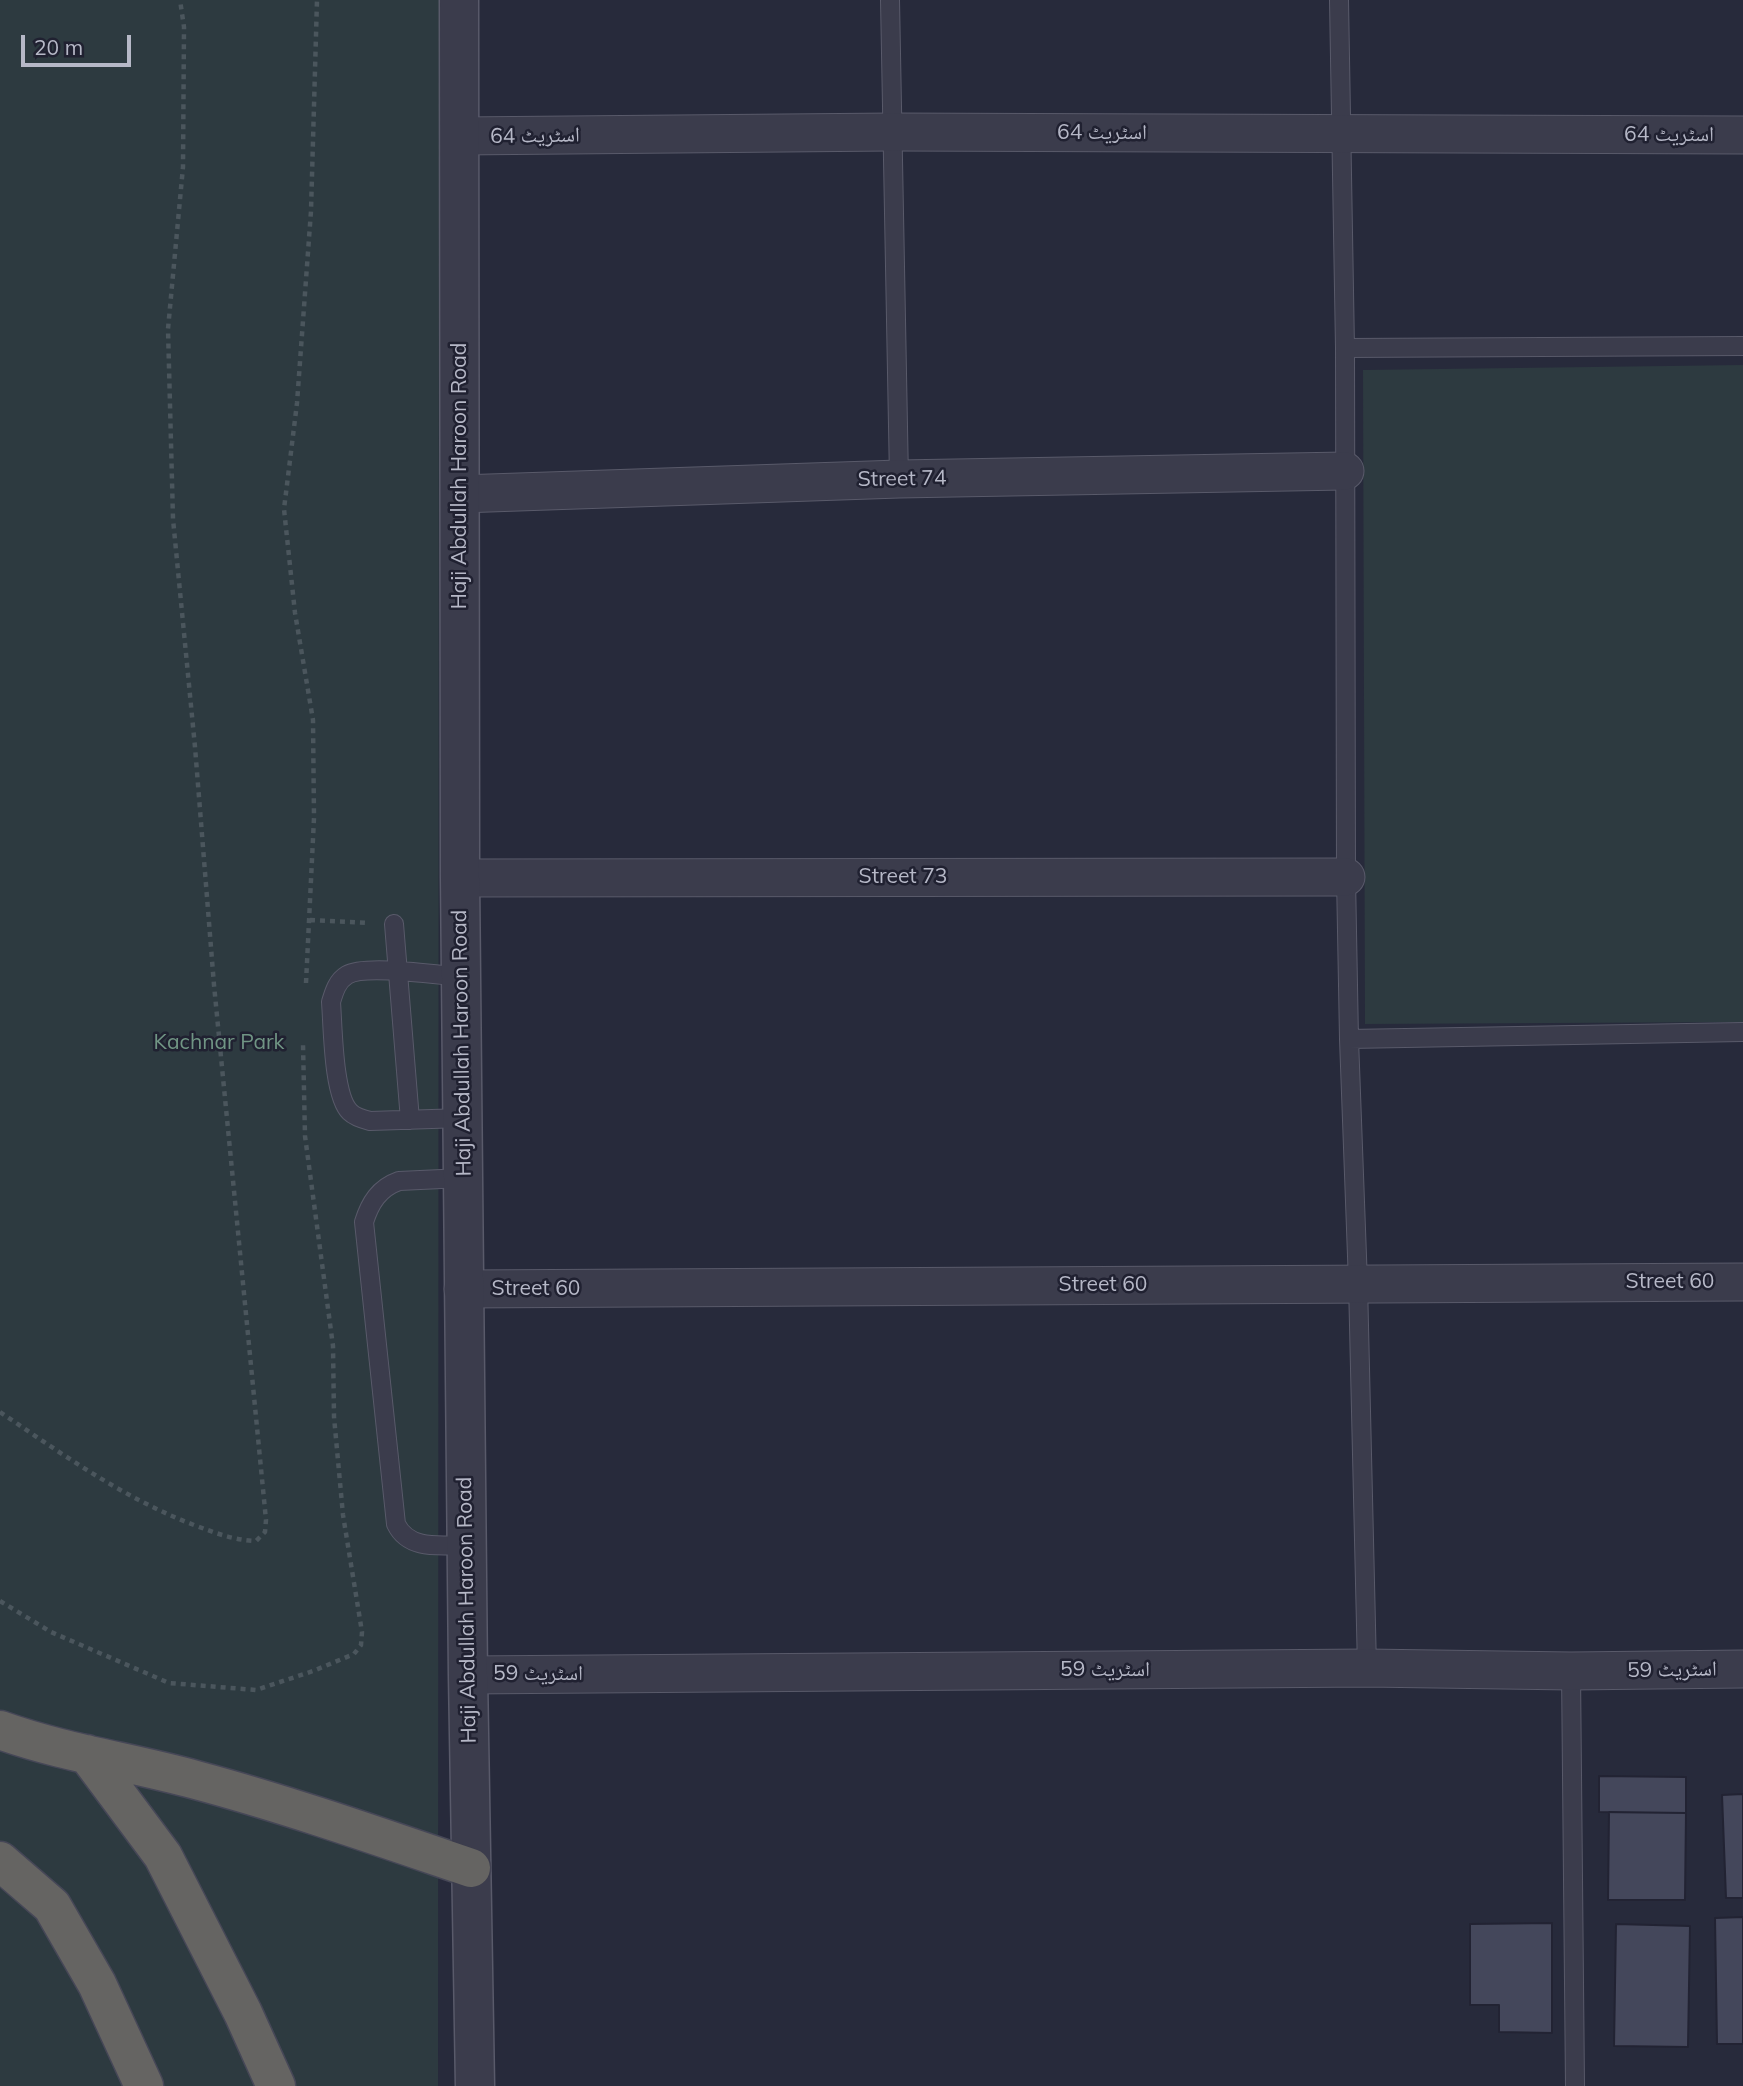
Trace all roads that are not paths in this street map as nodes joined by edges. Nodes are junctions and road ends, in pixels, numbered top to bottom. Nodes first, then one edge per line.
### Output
1 (459, 0) edge
2 (890, 0) edge
3 (1339, 0) edge
4 (892, 132) junction
5 (1342, 133) junction
6 (1743, 135) edge
7 (460, 136) junction
8 (1743, 346) edge
9 (1345, 348) junction
10 (1345, 471) junction
11 (899, 479) junction
12 (460, 494) junction
13 (1346, 877) junction
14 (460, 878) junction
15 (394, 924) road end
16 (398, 971) junction
17 (462, 977) junction
18 (1743, 1032) edge
19 (1349, 1039) junction
20 (463, 1118) junction
21 (410, 1120) junction
22 (463, 1178) junction
23 (1743, 1282) edge
24 (1358, 1283) junction
25 (463, 1289) junction
26 (466, 1545) junction
27 (1367, 1668) junction
28 (1743, 1669) edge
29 (1571, 1671) junction
30 (468, 1675) junction
31 (0, 1730) edge
32 (87, 1754) junction
33 (0, 1860) edge
34 (471, 1868) junction
35 (144, 2086) edge
36 (276, 2086) edge
37 (475, 2086) edge
38 (1575, 2086) edge

1 - 7 street, Haji Abdullah Haroon Road
2 - 4 lane
3 - 5 lane
4 - 5 street, اسٹریٹ 64
4 - 7 street, اسٹریٹ 64
4 - 11 lane
5 - 6 street, اسٹریٹ 64
5 - 9 lane
7 - 12 street, Haji Abdullah Haroon Road
8 - 9 lane
9 - 10 lane
10 - 11 street, Street 74
10 - 13 lane
11 - 12 street, Street 74
12 - 14 street, Haji Abdullah Haroon Road
13 - 14 street, Street 73
13 - 19 lane
14 - 17 street, Haji Abdullah Haroon Road
15 - 16 lane
16 - 17 lane
16 - 21 lane
16 - 21 lane
17 - 20 street, Haji Abdullah Haroon Road
18 - 19 lane
19 - 24 lane
20 - 21 lane
20 - 22 street, Haji Abdullah Haroon Road
22 - 25 street, Haji Abdullah Haroon Road
22 - 26 lane
23 - 24 street, Street 60
24 - 25 street, Street 60
24 - 27 lane
25 - 26 street, Haji Abdullah Haroon Road
26 - 30 street, Haji Abdullah Haroon Road
27 - 29 street, اسٹریٹ 59
27 - 30 street, اسٹریٹ 59
28 - 29 street, اسٹریٹ 59
29 - 38 lane
30 - 34 street, Haji Abdullah Haroon Road
31 - 32 highway
32 - 34 highway
32 - 36 highway
33 - 35 highway
34 - 37 street, Haji Abdullah Haroon Road

